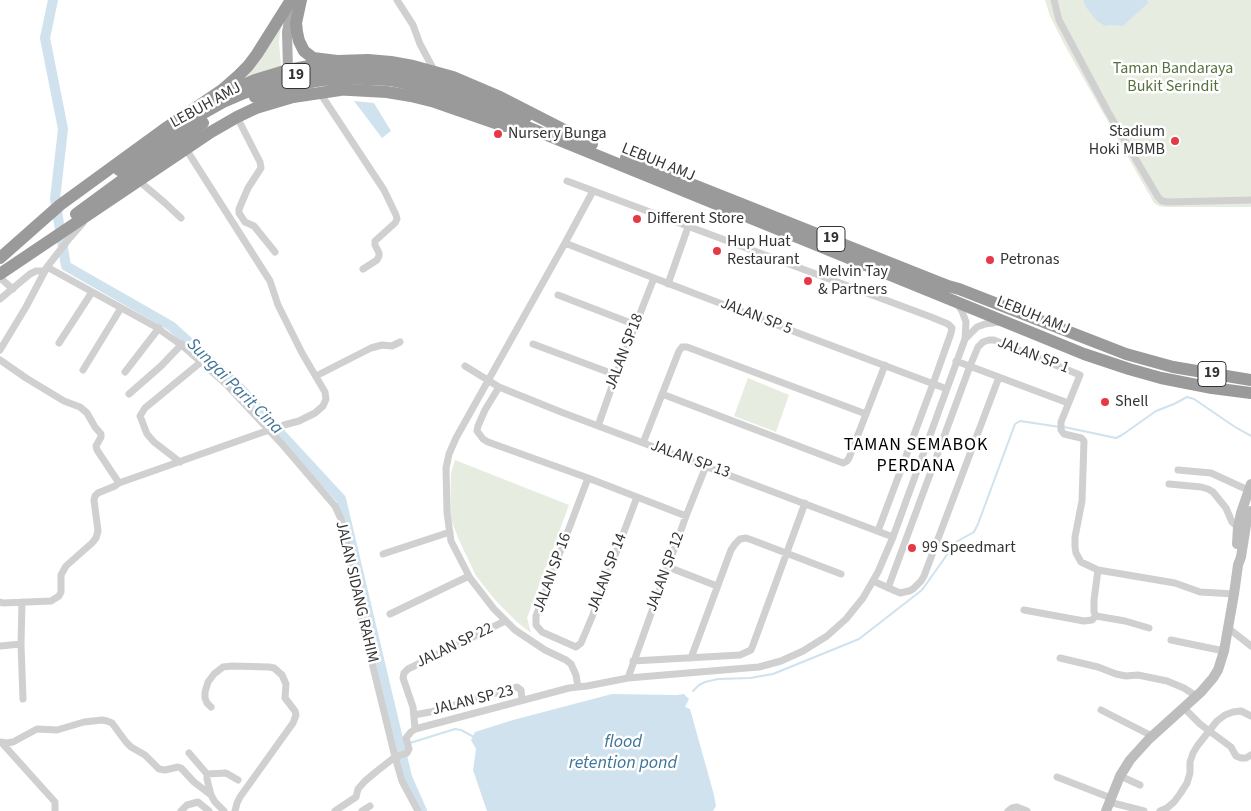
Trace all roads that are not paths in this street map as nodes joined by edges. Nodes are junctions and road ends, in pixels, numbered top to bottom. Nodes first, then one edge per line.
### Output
1 (291, 0) edge
2 (299, 0) edge
3 (398, 0) edge
4 (1054, 0) edge
5 (337, 60) junction
6 (291, 69) junction
7 (435, 72) junction
8 (255, 80) junction
9 (340, 90) junction
10 (320, 92) junction
11 (297, 97) junction
12 (196, 108) junction
13 (256, 108) junction
14 (237, 117) junction
15 (590, 148) junction
16 (186, 149) junction
17 (139, 181) junction
18 (567, 181) dead end
19 (593, 191) junction
20 (1251, 200) edge
21 (181, 218) dead end
22 (59, 223) junction
23 (688, 227) junction
24 (565, 243) junction
25 (275, 252) dead end
26 (0, 260) edge
27 (46, 269) junction
28 (363, 269) dead end
29 (0, 274) edge
30 (0, 278) edge
31 (654, 278) junction
32 (668, 284) junction
33 (13, 289) junction
34 (92, 292) junction
35 (558, 295) dead end
36 (0, 299) edge
37 (956, 302) junction
38 (121, 308) junction
39 (1004, 322) junction
40 (636, 325) junction
41 (159, 328) junction
42 (964, 339) junction
43 (400, 342) dead end
44 (59, 343) dead end
45 (182, 344) junction
46 (533, 344) dead end
47 (0, 350) edge
48 (0, 360) edge
49 (956, 361) junction
50 (201, 362) junction
51 (885, 365) junction
52 (465, 366) dead end
53 (970, 366) junction
54 (83, 370) dead end
55 (125, 372) dead end
56 (616, 374) junction
57 (316, 376) junction
58 (999, 377) junction
59 (1251, 380) edge
60 (488, 381) junction
61 (933, 384) junction
62 (499, 387) junction
63 (947, 389) junction
64 (1251, 393) edge
65 (129, 394) dead end
66 (662, 394) junction
67 (1068, 403) junction
68 (866, 414) junction
69 (598, 426) junction
70 (275, 431) junction
71 (643, 443) junction
72 (180, 462) junction
73 (706, 466) junction
74 (1178, 470) dead end
75 (588, 478) junction
76 (119, 483) junction
77 (1169, 484) dead end
78 (1250, 491) edge
79 (637, 497) junction
80 (805, 503) junction
81 (1248, 512) edge
82 (686, 516) junction
83 (1238, 527) junction
84 (878, 531) junction
85 (450, 532) junction
86 (893, 537) junction
87 (786, 553) junction
88 (383, 554) dead end
89 (1238, 565) junction
90 (668, 567) junction
91 (1098, 570) junction
92 (841, 574) dead end
93 (469, 576) junction
94 (873, 581) junction
95 (717, 586) junction
96 (888, 588) junction
97 (1234, 594) junction
98 (0, 602) edge
99 (22, 602) junction
100 (1024, 610) dead end
101 (390, 614) dead end
102 (1096, 616) junction
103 (505, 621) junction
104 (1149, 628) dead end
105 (1228, 628) junction
106 (1171, 640) dead end
107 (21, 644) junction
108 (0, 646) edge
109 (1251, 646) edge
110 (576, 647) joint
111 (1224, 651) junction
112 (691, 658) junction
113 (1060, 658) dead end
114 (633, 661) junction
115 (628, 678) junction
116 (578, 687) junction
117 (1196, 696) junction
118 (23, 699) dead end
119 (522, 700) junction
120 (212, 707) dead end
121 (1184, 708) junction
122 (1102, 710) dead end
123 (414, 715) junction
124 (1251, 716) edge
125 (416, 729) junction
126 (1209, 730) junction
127 (1152, 736) junction
128 (1, 742) edge
129 (189, 753) dead end
130 (1251, 755) edge
131 (400, 756) junction
132 (207, 774) junction
133 (1120, 776) junction
134 (1057, 777) dead end
135 (238, 780) dead end
136 (1140, 785) dead end
137 (211, 794) junction
138 (1108, 804) edge
139 (370, 806) dead end
140 (55, 811) edge
141 (181, 811) edge
142 (209, 811) edge
143 (224, 811) edge
144 (235, 811) edge
145 (335, 811) edge
146 (362, 811) edge
147 (418, 811) edge
148 (1008, 811) edge
149 (1027, 811) edge
150 (1144, 811) edge
151 (1160, 811) edge

1 - 12 highway
2 - 5 highway
2 - 6 main road
3 - 7 street
4 - 20 street
5 - 6 highway
5 - 7 highway
5 - 9 highway
6 - 8 highway
6 - 11 main road
7 - 15 highway
8 - 12 highway
8 - 13 highway
9 - 10 highway
9 - 15 highway
10 - 11 highway
10 - 28 street
11 - 13 highway
12 - 22 highway
13 - 14 highway
14 - 16 highway
14 - 25 street
15 - 22 highway, LEBUH AMJ / 19, bridge
15 - 37 highway, LEBUH AMJ / 19
15 - 59 highway, LEBUH AMJ / 19
16 - 17 highway
16 - 57 street
17 - 21 street
17 - 22 highway
18 - 19 street
19 - 23 street
19 - 24 street
22 - 26 highway, LEBUH AMJ
22 - 27 street
22 - 29 highway
23 - 32 street
23 - 61 street
24 - 31 street, JALAN SP 5
24 - 60 street
27 - 33 street
27 - 34 street, JALAN SIDANG RAHIM
27 - 47 street
30 - 33 street
31 - 32 street, JALAN SP 5
31 - 40 street, JALAN SP18
32 - 51 street, JALAN SP 5
33 - 36 street
34 - 38 street, JALAN SIDANG RAHIM
34 - 44 street
35 - 40 street
37 - 39 highway, LEBUH AMJ / 19
37 - 42 street
38 - 41 street, JALAN SIDANG RAHIM
38 - 54 street
39 - 42 street
39 - 64 highway, LEBUH AMJ / 19
40 - 56 street, JALAN SP18
41 - 45 street, JALAN SIDANG RAHIM
41 - 55 street
42 - 49 street
43 - 57 street
45 - 50 street, JALAN SIDANG RAHIM
45 - 65 street
46 - 56 street
48 - 76 street
49 - 53 street
49 - 63 street
50 - 70 street, JALAN SIDANG RAHIM
50 - 72 street
51 - 61 street, JALAN SP 5
51 - 68 street
52 - 60 street, JALAN SP 13
53 - 58 street
53 - 67 street, JALAN SP 1
53 - 96 street, JALAN SP 1
56 - 69 street, JALAN SP18
57 - 70 street
58 - 67 street
58 - 96 street
60 - 62 street, JALAN SP 13
60 - 85 street
61 - 63 street, JALAN SP 5
61 - 84 street
62 - 69 street, JALAN SP 13
62 - 75 street
63 - 86 street
66 - 68 street
66 - 68 street
66 - 71 street
67 - 91 street
69 - 71 street, JALAN SP 13
70 - 72 street
70 - 131 street, JALAN SIDANG RAHIM
71 - 73 street, JALAN SP 13
72 - 76 street
73 - 80 street, JALAN SP 13
73 - 82 street, JALAN SP 12
74 - 78 street
75 - 79 street
75 - 110 street, JALAN SP 16
76 - 99 street
77 - 83 street
78 - 81 main road
79 - 82 street
79 - 110 street, JALAN SP 14
80 - 84 street, JALAN SP 13
80 - 87 street
81 - 83 main road
81 - 89 main road
82 - 90 street, JALAN SP 12
83 - 89 main road
84 - 86 street, JALAN SP 13
85 - 88 street
85 - 93 street
86 - 94 street
87 - 92 street
87 - 95 street
87 - 112 street
89 - 97 main road
90 - 95 street
90 - 114 street, JALAN SP 12
91 - 97 street
91 - 102 street
93 - 101 street
93 - 103 street
94 - 96 street
94 - 115 street
95 - 112 street
97 - 105 main road
98 - 99 street
99 - 107 street
100 - 102 street
102 - 104 street
103 - 116 street
103 - 123 street, JALAN SP 22
105 - 109 street
105 - 111 main road
106 - 111 street
107 - 108 street
107 - 118 street
111 - 117 main road
112 - 114 street
113 - 117 street
114 - 115 street, JALAN SP 12
115 - 116 street
116 - 119 street
117 - 121 main road
119 - 123 street, JALAN SP 23
119 - 125 street
120 - 144 street
121 - 126 street
121 - 127 main road
122 - 127 street
123 - 125 street, JALAN SP 22
124 - 126 street
125 - 131 street
126 - 130 street
126 - 151 street
127 - 133 main road
128 - 137 street
128 - 140 street
129 - 132 street
131 - 145 street
131 - 147 street, JALAN SIDANG RAHIM
132 - 135 street
132 - 137 street
133 - 136 street
133 - 138 main road
134 - 138 street
137 - 143 street
138 - 150 street
139 - 146 street
141 - 142 street
148 - 149 street

